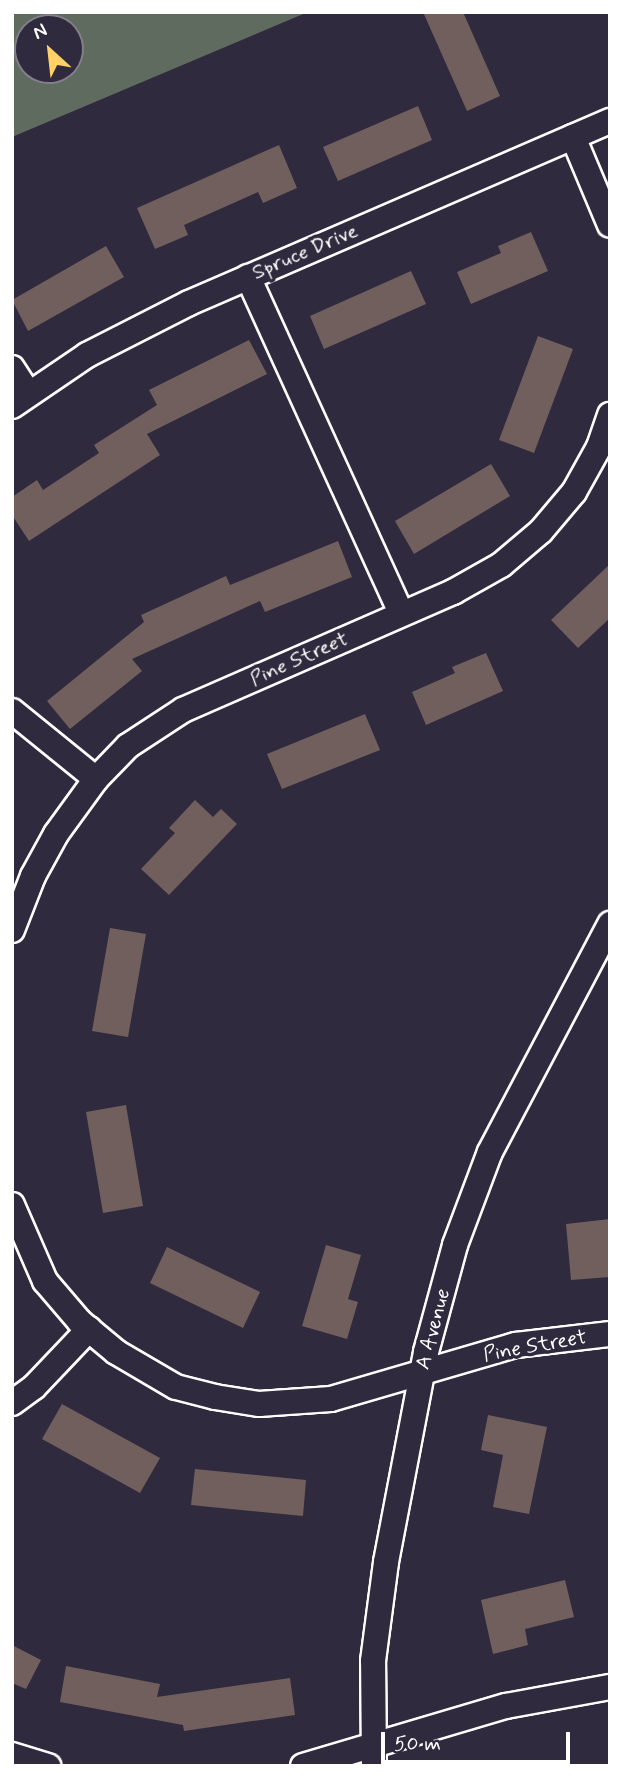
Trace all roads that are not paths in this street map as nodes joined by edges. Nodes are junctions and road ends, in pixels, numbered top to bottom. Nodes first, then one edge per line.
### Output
1 (610, 121) edge
2 (573, 137) junction
3 (610, 225) edge
4 (248, 276) junction
5 (12, 368) edge
6 (21, 400) edge
7 (610, 415) edge
8 (401, 613) junction
9 (12, 711) edge
10 (96, 779) junction
11 (610, 925) edge
12 (12, 930) edge
13 (12, 1205) edge
14 (89, 1329) junction
15 (610, 1334) edge
16 (420, 1374) junction
17 (12, 1403) edge
18 (610, 1687) edge
19 (12, 1755) edge
20 (373, 1756) edge
21 (48, 1766) edge
22 (303, 1766) edge

1 - 2 street, Spruce Drive
2 - 3 street
2 - 4 street, Spruce Drive
4 - 6 street, Spruce Drive
4 - 8 street
5 - 6 street
7 - 8 street, Pine Street
8 - 10 street, Pine Street
9 - 10 street
10 - 12 street, Pine Street
11 - 16 street, A Avenue
13 - 14 street, Pine Street
14 - 16 street, Pine Street
14 - 17 street
15 - 16 street, Pine Street
16 - 20 street, A Avenue
18 - 20 street
19 - 21 street
20 - 22 street

